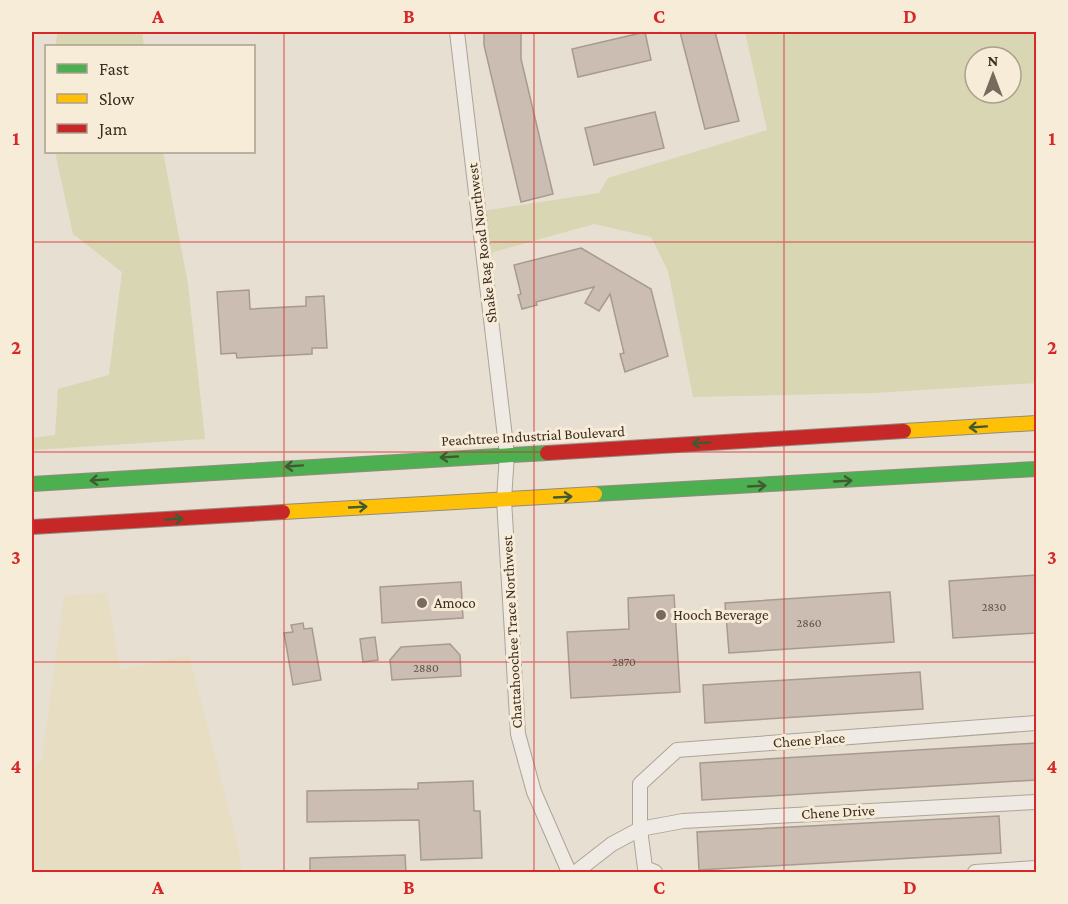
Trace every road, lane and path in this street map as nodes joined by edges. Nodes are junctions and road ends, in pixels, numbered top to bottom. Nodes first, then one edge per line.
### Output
1 (457, 32) edge
2 (1036, 423) edge
3 (507, 454) junction
4 (1036, 469) edge
5 (32, 484) edge
6 (504, 500) junction
7 (32, 527) edge
8 (1036, 723) edge
9 (1036, 802) edge
10 (640, 828) junction
11 (1036, 867) edge
12 (569, 873) edge
13 (576, 873) edge
14 (655, 873) edge
15 (975, 873) edge

1 - 3 street, Shake Rag Road Northwest
2 -> 3 highway, Peachtree Industrial Boulevard
3 -> 5 highway, Peachtree Industrial Boulevard
3 - 6 street, Chattahoochee Trace Northwest
6 -> 4 highway
7 -> 6 highway
6 - 12 street, Chattahoochee Trace Northwest
8 - 10 street, Chene Place
9 - 10 street, Chene Drive
10 - 13 street, Chene Drive
10 - 14 street, Chene Place
11 - 15 street

